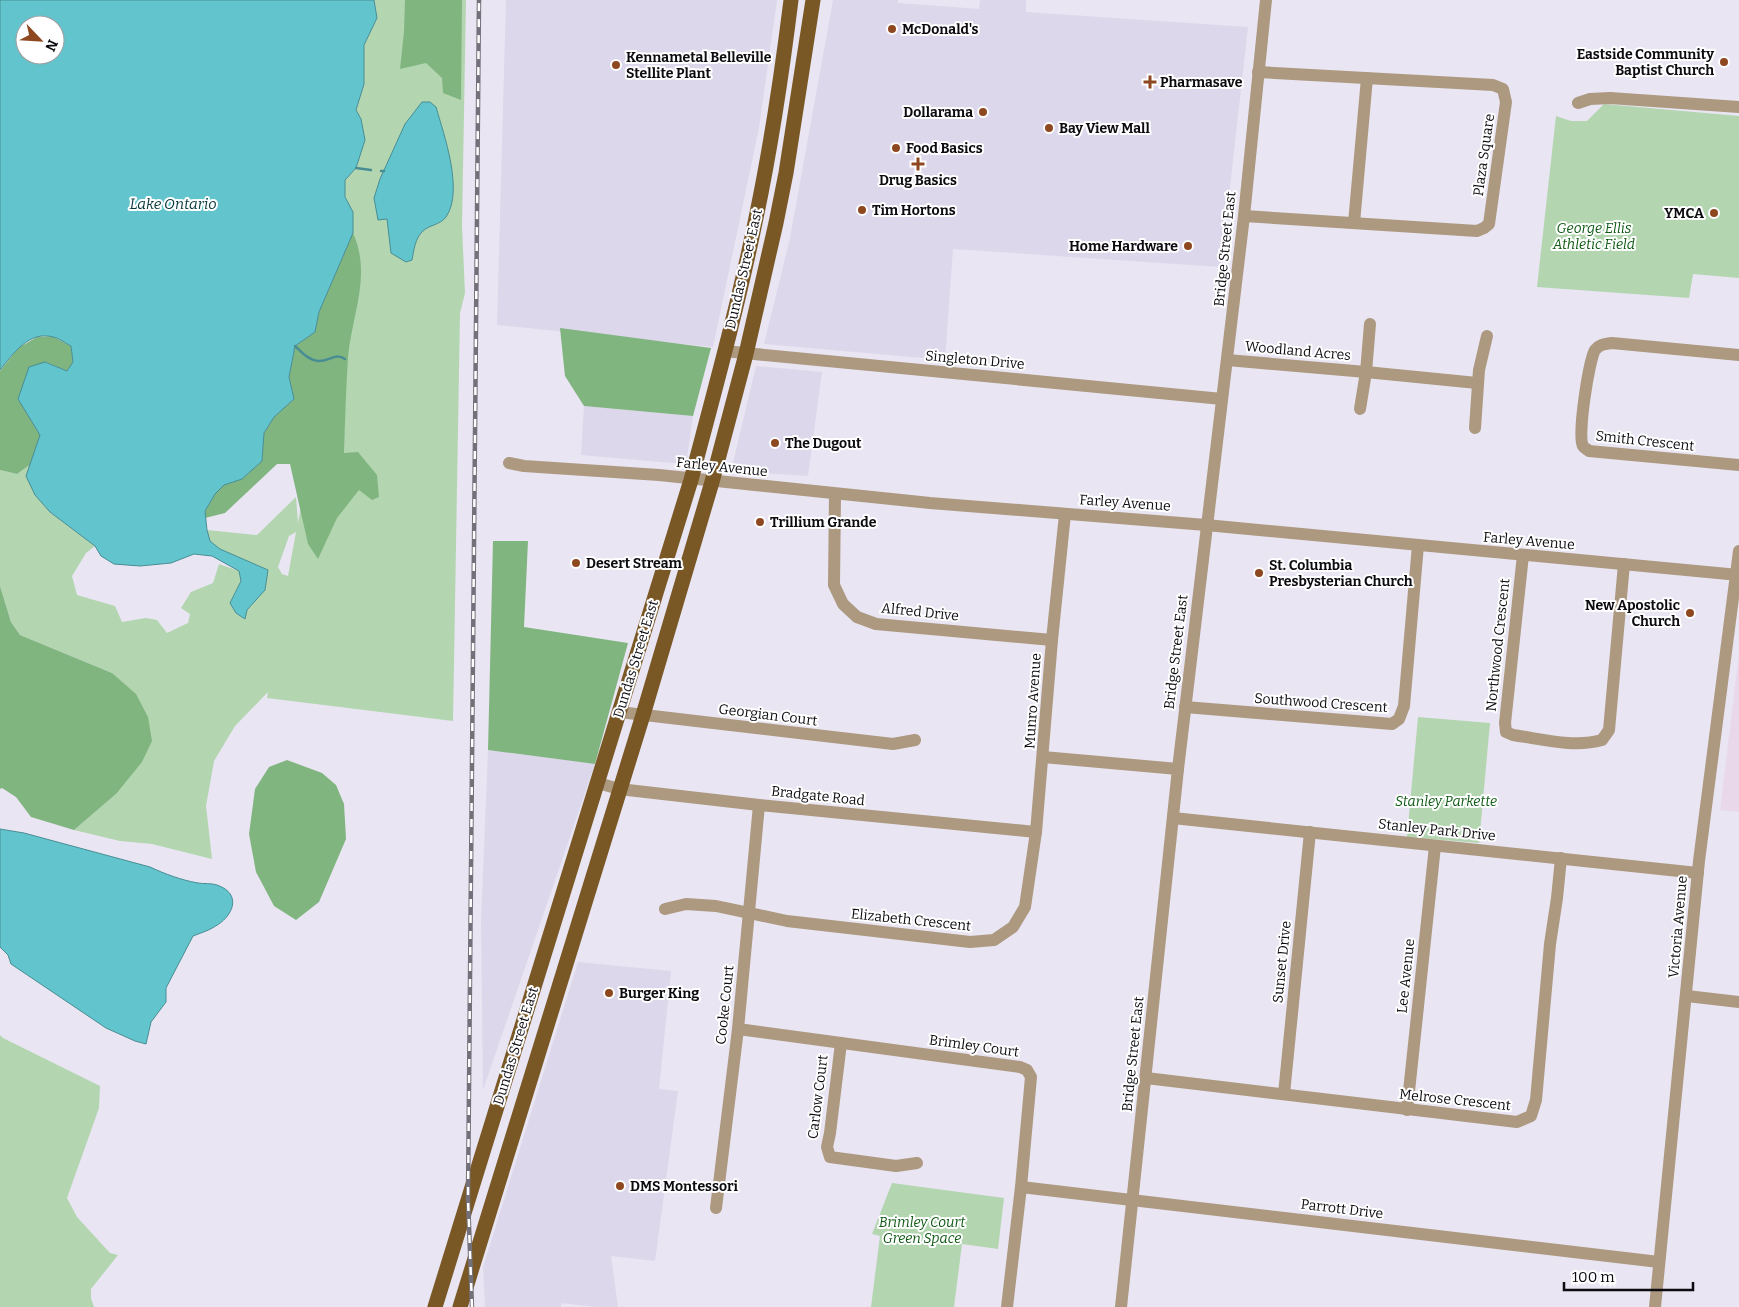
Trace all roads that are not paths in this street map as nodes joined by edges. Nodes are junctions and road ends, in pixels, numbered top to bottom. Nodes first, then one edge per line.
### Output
1 (792, 0) edge
2 (813, 0) edge
3 (1266, 0) edge
4 (1258, 72) junction
5 (1367, 78) junction
6 (1578, 103) dead end
7 (1739, 107) edge
8 (1244, 216) junction
9 (1354, 223) junction
10 (1370, 324) dead end
11 (1487, 336) dead end
12 (724, 352) junction
13 (746, 354) junction
14 (1739, 355) edge
15 (1227, 360) junction
16 (1366, 372) junction
17 (1478, 383) junction
18 (1222, 399) junction
19 (1360, 409) dead end
20 (1475, 428) dead end
21 (509, 463) dead end
22 (1739, 465) edge
23 (691, 480) junction
24 (712, 482) junction
25 (835, 494) junction
26 (1065, 514) junction
27 (1206, 525) junction
28 (674, 535) junction
29 (695, 541) junction
30 (1418, 545) junction
31 (1739, 552) edge
32 (1523, 555) junction
33 (1624, 564) junction
34 (1738, 575) edge
35 (1052, 640) junction
36 (1185, 707) junction
37 (619, 712) junction
38 (642, 715) junction
39 (915, 740) dead end
40 (1043, 757) junction
41 (1178, 769) junction
42 (598, 783) junction
43 (619, 789) junction
44 (759, 805) junction
45 (1174, 818) junction
46 (1036, 832) junction
47 (1310, 832) junction
48 (1435, 846) junction
49 (1561, 858) junction
50 (1698, 873) junction
51 (665, 909) dead end
52 (750, 913) junction
53 (544, 957) junction
54 (567, 962) junction
55 (1687, 996) junction
56 (1739, 1002) edge
57 (738, 1029) junction
58 (840, 1043) junction
59 (508, 1072) junction
60 (531, 1078) junction
61 (1146, 1078) junction
62 (1284, 1094) junction
63 (1407, 1110) junction
64 (917, 1162) dead end
65 (1021, 1187) junction
66 (1133, 1200) junction
67 (716, 1208) dead end
68 (1659, 1262) junction
69 (435, 1307) edge
70 (460, 1307) edge
71 (1007, 1307) edge
72 (1121, 1307) edge
73 (1655, 1307) edge

1 - 12 main road, Dundas Street East
2 - 13 main road, Dundas Street East
3 - 4 street, Bridge Street East
4 - 5 street, Plaza Square
4 - 8 street, Bridge Street East
5 - 9 street
5 - 9 street, Plaza Square
6 - 7 street
8 - 9 street, Plaza Square
8 - 15 street, Bridge Street East
10 - 16 street, Woodland Acres
11 - 17 street
12 - 13 street, Singleton Drive
12 - 23 main road, Dundas Street East
13 - 18 street, Singleton Drive
13 - 24 main road, Dundas Street East
14 - 22 street, Smith Crescent
15 - 16 street, Woodland Acres
15 - 18 street, Bridge Street East
16 - 17 street, Woodland Acres
16 - 19 street, Woodland Acres
17 - 20 street
18 - 27 street, Bridge Street East
21 - 23 street, Farley Avenue
23 - 24 street, Farley Avenue
23 - 28 main road, Dundas Street East
24 - 25 street, Farley Avenue
24 - 29 main road, Dundas Street East
25 - 26 street, Farley Avenue
25 - 35 street, Alfred Drive
26 - 27 street, Farley Avenue
26 - 35 street, Munro Avenue
27 - 30 street, Farley Avenue
27 - 36 street, Bridge Street East
28 - 29 main road
28 - 37 main road, Dundas Street East
29 - 38 main road, Dundas Street East
30 - 32 street, Farley Avenue
30 - 36 street, Southwood Crescent
31 - 34 street, Victoria Avenue
32 - 33 street, Farley Avenue
32 - 33 street, Northwood Crescent
33 - 34 street, Farley Avenue
34 - 50 street, Victoria Avenue
35 - 40 street, Munro Avenue
36 - 41 street, Bridge Street East
37 - 38 street, Georgian Court
37 - 42 main road, Dundas Street East
38 - 39 street, Georgian Court
38 - 43 main road, Dundas Street East
40 - 41 street, Munro Avenue
40 - 46 street, Elizabeth Crescent
41 - 45 street, Bridge Street East
42 - 43 street, Bradgate Road
42 - 53 main road, Dundas Street East
43 - 44 street, Bradgate Road
43 - 54 main road, Dundas Street East
44 - 46 street, Bradgate Road
44 - 52 street, Cooke Court
45 - 47 street, Stanley Park Drive
45 - 61 street, Bridge Street East
46 - 52 street, Elizabeth Crescent
47 - 48 street, Stanley Park Drive
47 - 62 street, Sunset Drive
48 - 49 street, Stanley Park Drive
48 - 63 street, Lee Avenue
49 - 50 street, Stanley Park Drive
49 - 63 street, Melrose Crescent
50 - 55 street, Victoria Avenue
51 - 52 street, Elizabeth Crescent
52 - 57 street, Cooke Court
53 - 54 main road
53 - 59 main road, Dundas Street East
54 - 60 main road, Dundas Street East
55 - 56 street
55 - 68 street, Victoria Avenue
57 - 58 street, Brimley Court
57 - 67 street, Cooke Court
58 - 64 street, Carlow Court
58 - 65 street, Brimley Court
59 - 60 main road
59 - 69 main road, Dundas Street East
60 - 70 main road, Dundas Street East
61 - 62 street, Melrose Crescent
61 - 66 street, Bridge Street East
62 - 63 street, Melrose Crescent
65 - 66 street, Parrott Drive
65 - 71 street, Brimley Court
66 - 68 street, Parrott Drive
66 - 72 street, Bridge Street East
68 - 73 street, Victoria Avenue

